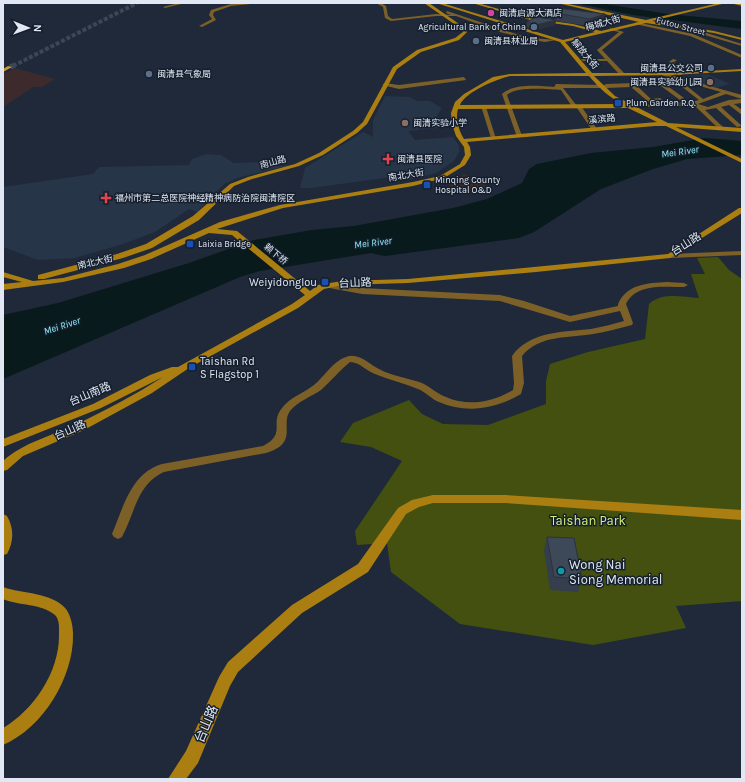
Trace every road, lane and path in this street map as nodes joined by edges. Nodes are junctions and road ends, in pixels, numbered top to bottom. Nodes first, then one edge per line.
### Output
1 (183, 3) edge
2 (259, 3) edge
3 (378, 3) edge
4 (426, 3) edge
5 (438, 3) edge
6 (443, 3) edge
7 (474, 3) edge
8 (559, 3) edge
9 (724, 3) edge
10 (735, 3) edge
11 (742, 5) edge
12 (165, 7) dead end
13 (446, 14) junction
14 (521, 17) junction
15 (502, 21) junction
16 (645, 21) junction
17 (560, 23) junction
18 (636, 23) junction
19 (201, 26) dead end
20 (550, 27) edge
21 (543, 29) edge
22 (611, 29) junction
23 (697, 29) junction
24 (536, 31) junction
25 (601, 32) junction
26 (742, 37) edge
27 (554, 40) dead end
28 (565, 41) junction
29 (742, 45) edge
30 (742, 57) edge
31 (583, 60) junction
32 (608, 60) junction
33 (675, 60) dead end
34 (10, 67) tunnel mouth
35 (742, 70) edge
36 (3, 71) edge
37 (593, 74) junction
38 (622, 74) junction
39 (662, 74) junction
40 (680, 74) junction
41 (464, 79) dead end
42 (696, 83) junction
43 (647, 84) junction
44 (385, 85) junction
45 (632, 85) junction
46 (683, 85) dead end
47 (603, 86) junction
48 (503, 90) dead end
49 (727, 92) junction
50 (714, 97) junction
51 (742, 97) edge
52 (666, 100) junction
53 (703, 101) junction
54 (742, 101) edge
55 (729, 102) junction
56 (696, 105) junction
57 (456, 106) junction
58 (483, 106) junction
59 (628, 106) junction
60 (643, 106) dead end
61 (717, 106) junction
62 (508, 107) junction
63 (577, 107) junction
64 (742, 113) edge
65 (667, 124) junction
66 (721, 128) junction
67 (741, 128) edge
68 (594, 129) junction
69 (519, 136) junction
70 (494, 138) junction
71 (463, 141) junction
72 (742, 160) edge
73 (742, 210) edge
74 (231, 221) junction
75 (207, 231) junction
76 (236, 234) junction
77 (742, 253) edge
78 (670, 256) junction
79 (3, 274) edge
80 (30, 282) junction
81 (327, 285) junction
82 (684, 285) dead end
83 (6, 286) edge
84 (310, 295) junction
85 (622, 308) junction
86 (186, 366) junction
87 (3, 443) edge
88 (3, 467) edge
89 (742, 515) edge
90 (3, 519) edge
91 (118, 534) dead end
92 (3, 550) edge
93 (3, 593) edge
94 (3, 737) edge
95 (176, 779) edge

1 - 12 street
2 - 19 street
3 - 13 street
4 - 13 street, 南山路
5 - 28 street, 解放大街
6 - 15 street, 解放大街
7 - 14 street
8 - 16 street
9 - 16 street, 梅城大街
10 - 11 street
13 - 27 street
13 - 44 street, 南山路
14 - 15 street
14 - 17 street
15 - 24 street, 解放大街
16 - 18 street, 梅城大街
16 - 23 street
17 - 20 street
17 - 25 street
18 - 22 street, 梅城大街
18 - 30 street, Futou Street
21 - 24 street
22 - 25 street, 梅城大街
22 - 32 street
23 - 26 street
23 - 29 street
24 - 28 street, 解放大街
25 - 28 street, 梅城大街
28 - 31 street, 解放大街
28 - 37 street, 解放大街
31 - 32 street
31 - 37 street, 解放大街
32 - 38 street
33 - 40 street
34 - 36 main road
35 - 40 street
37 - 38 street
37 - 47 street, 解放大街
37 - 57 street
38 - 39 street
39 - 40 street
39 - 42 street
41 - 44 street
42 - 49 street
42 - 50 street
43 - 45 street
43 - 52 street
43 - 52 street
44 - 80 street, 南山路
45 - 47 street
45 - 52 street
46 - 53 street
47 - 48 street
47 - 59 street, 解放大街
47 - 65 street, 解放大街
49 - 50 street
49 - 51 street
50 - 53 street
53 - 56 street
54 - 55 street
55 - 61 street
55 - 64 street
56 - 60 street
56 - 61 street
56 - 66 street
57 - 58 street
57 - 71 street, 南北大街
58 - 62 street
58 - 70 street
59 - 63 street
59 - 65 street, 解放大街
61 - 67 street
62 - 63 street
62 - 63 street
62 - 69 street
63 - 68 street
65 - 66 street, 溪滨路
65 - 68 street, 溪滨路
65 - 72 street, 解放大街
66 - 67 street, 溪滨路
68 - 69 street, 溪滨路
69 - 70 street, 溪滨路
70 - 71 street, 溪滨路
71 - 74 street, 南北大街
73 - 78 street, 台山路
74 - 75 street, 南北大街
74 - 76 street
75 - 76 street
75 - 80 street, 南北大街
76 - 84 street, 赖下桥
77 - 78 street
78 - 81 street, 台山路
79 - 80 street
80 - 83 street, 南北大街
81 - 84 street, 台山路
81 - 85 street
82 - 85 street
84 - 86 street, 台山路
85 - 91 street
86 - 87 street, 台山南路
86 - 88 street, 台山路
89 - 95 street, 台山路
90 - 92 street
93 - 94 street

